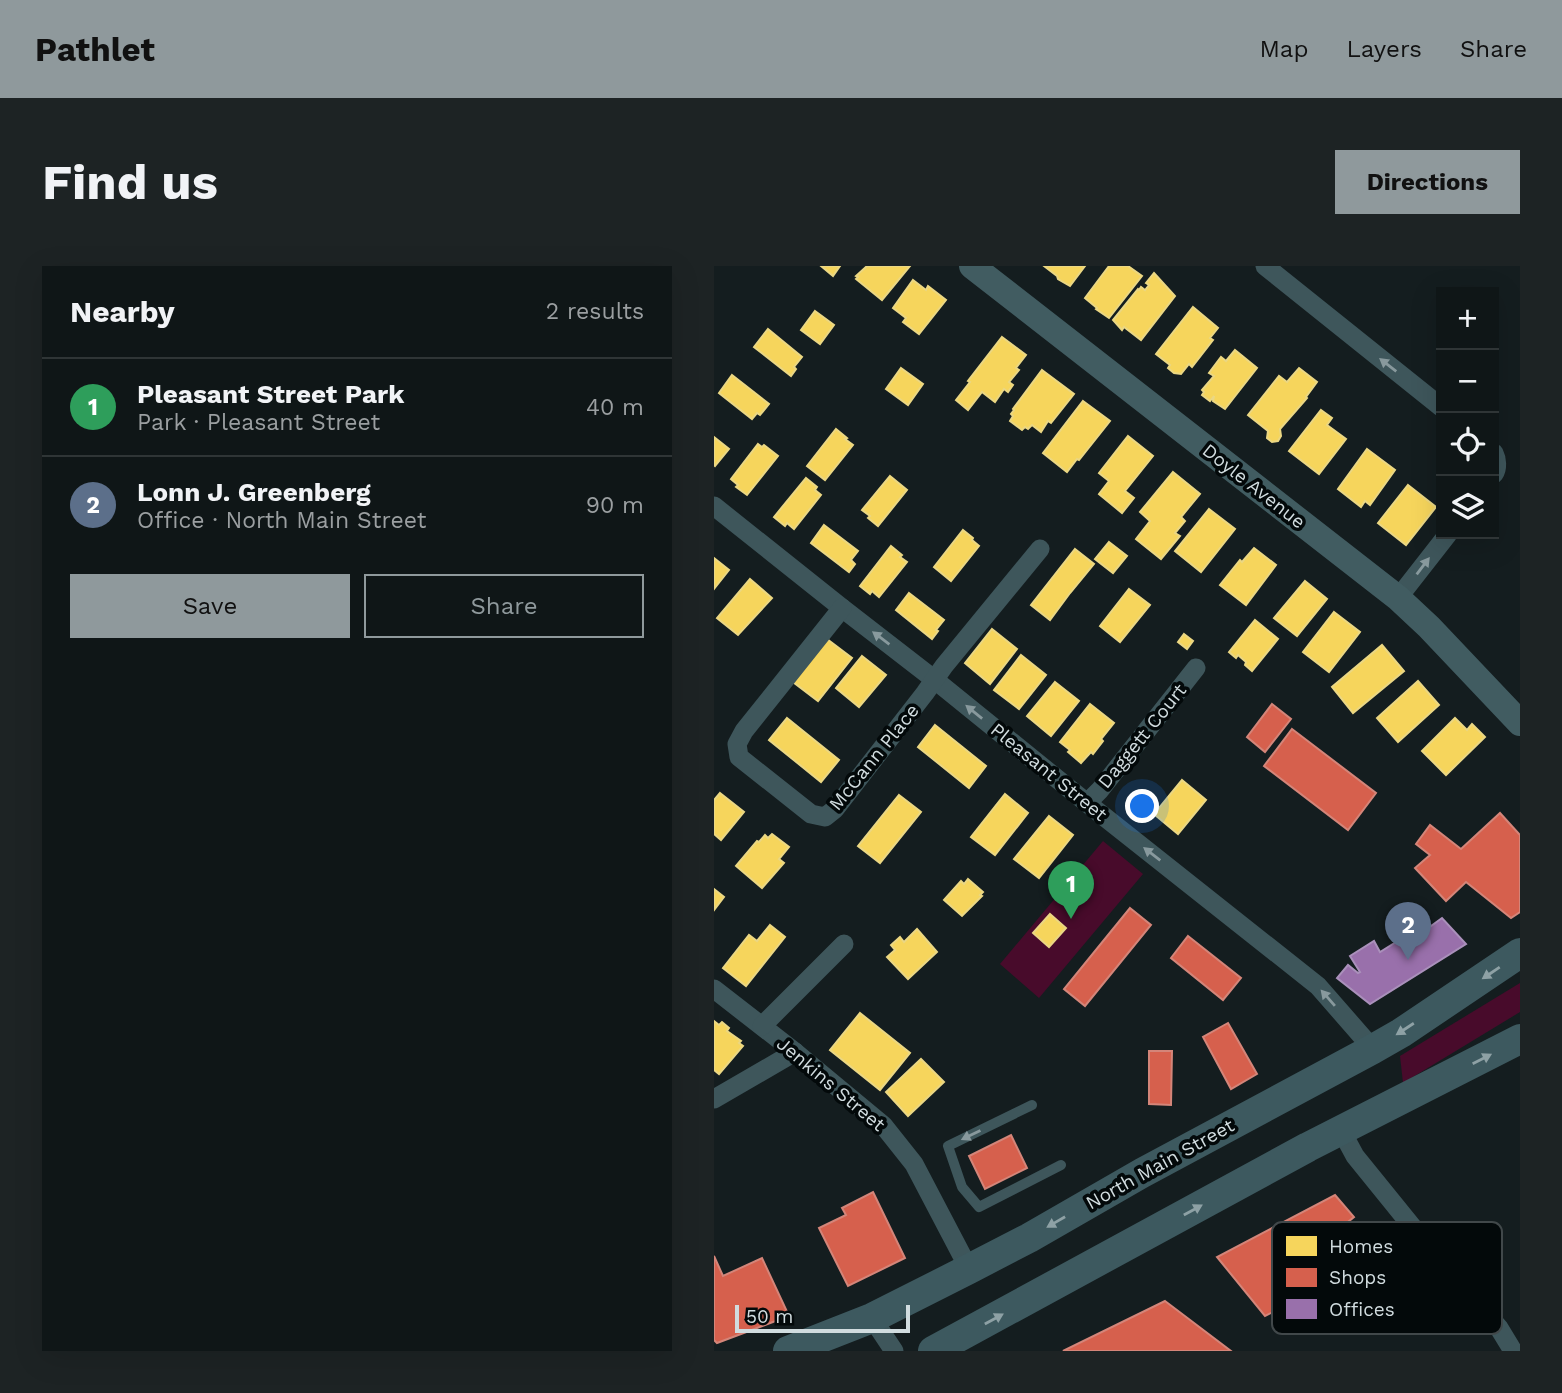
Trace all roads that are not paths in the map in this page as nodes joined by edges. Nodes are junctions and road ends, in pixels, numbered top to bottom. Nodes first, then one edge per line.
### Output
1 (972, 266) edge
2 (1265, 266) edge
3 (1436, 403) edge
4 (714, 506) edge
5 (1444, 539) edge
6 (1040, 549) dead end
7 (1398, 598) junction
8 (842, 608) junction
9 (1196, 668) dead end
10 (935, 680) junction
11 (1520, 723) edge
12 (1087, 803) junction
13 (844, 944) dead end
14 (1520, 953) edge
15 (714, 989) edge
16 (762, 1026) junction
17 (1520, 1039) edge
18 (1373, 1049) junction
19 (795, 1052) junction
20 (714, 1099) edge
21 (1032, 1105) dead end
22 (1341, 1130) junction
23 (1061, 1165) dead end
24 (1408, 1222) edge
25 (969, 1269) junction
26 (872, 1318) junction
27 (1502, 1333) edge
28 (788, 1351) edge
29 (894, 1351) edge
30 (933, 1351) edge
31 (1513, 1351) edge

1 - 7 main road, Doyle Avenue
3 -> 2 street
4 - 8 street, Pleasant Street
7 -> 5 street
6 - 10 street
7 - 11 main road, Doyle Avenue
10 -> 8 street, Pleasant Street
8 - 10 street, McCann Place
9 - 12 street, Daggett Court
12 -> 10 street, Pleasant Street
18 -> 12 street, Pleasant Street
13 - 16 street
14 -> 18 main road, North Main Street
15 - 16 street, Jenkins Street
16 - 19 street, Jenkins Street
22 -> 17 main road
18 -> 25 main road, North Main Street
19 - 20 street
19 - 25 street, Jenkins Street
21 -> 23 lane
22 - 24 street
30 -> 22 main road
25 - 26 main road, North Main Street
26 - 28 main road, North Main Street
26 - 29 street
27 - 31 street

